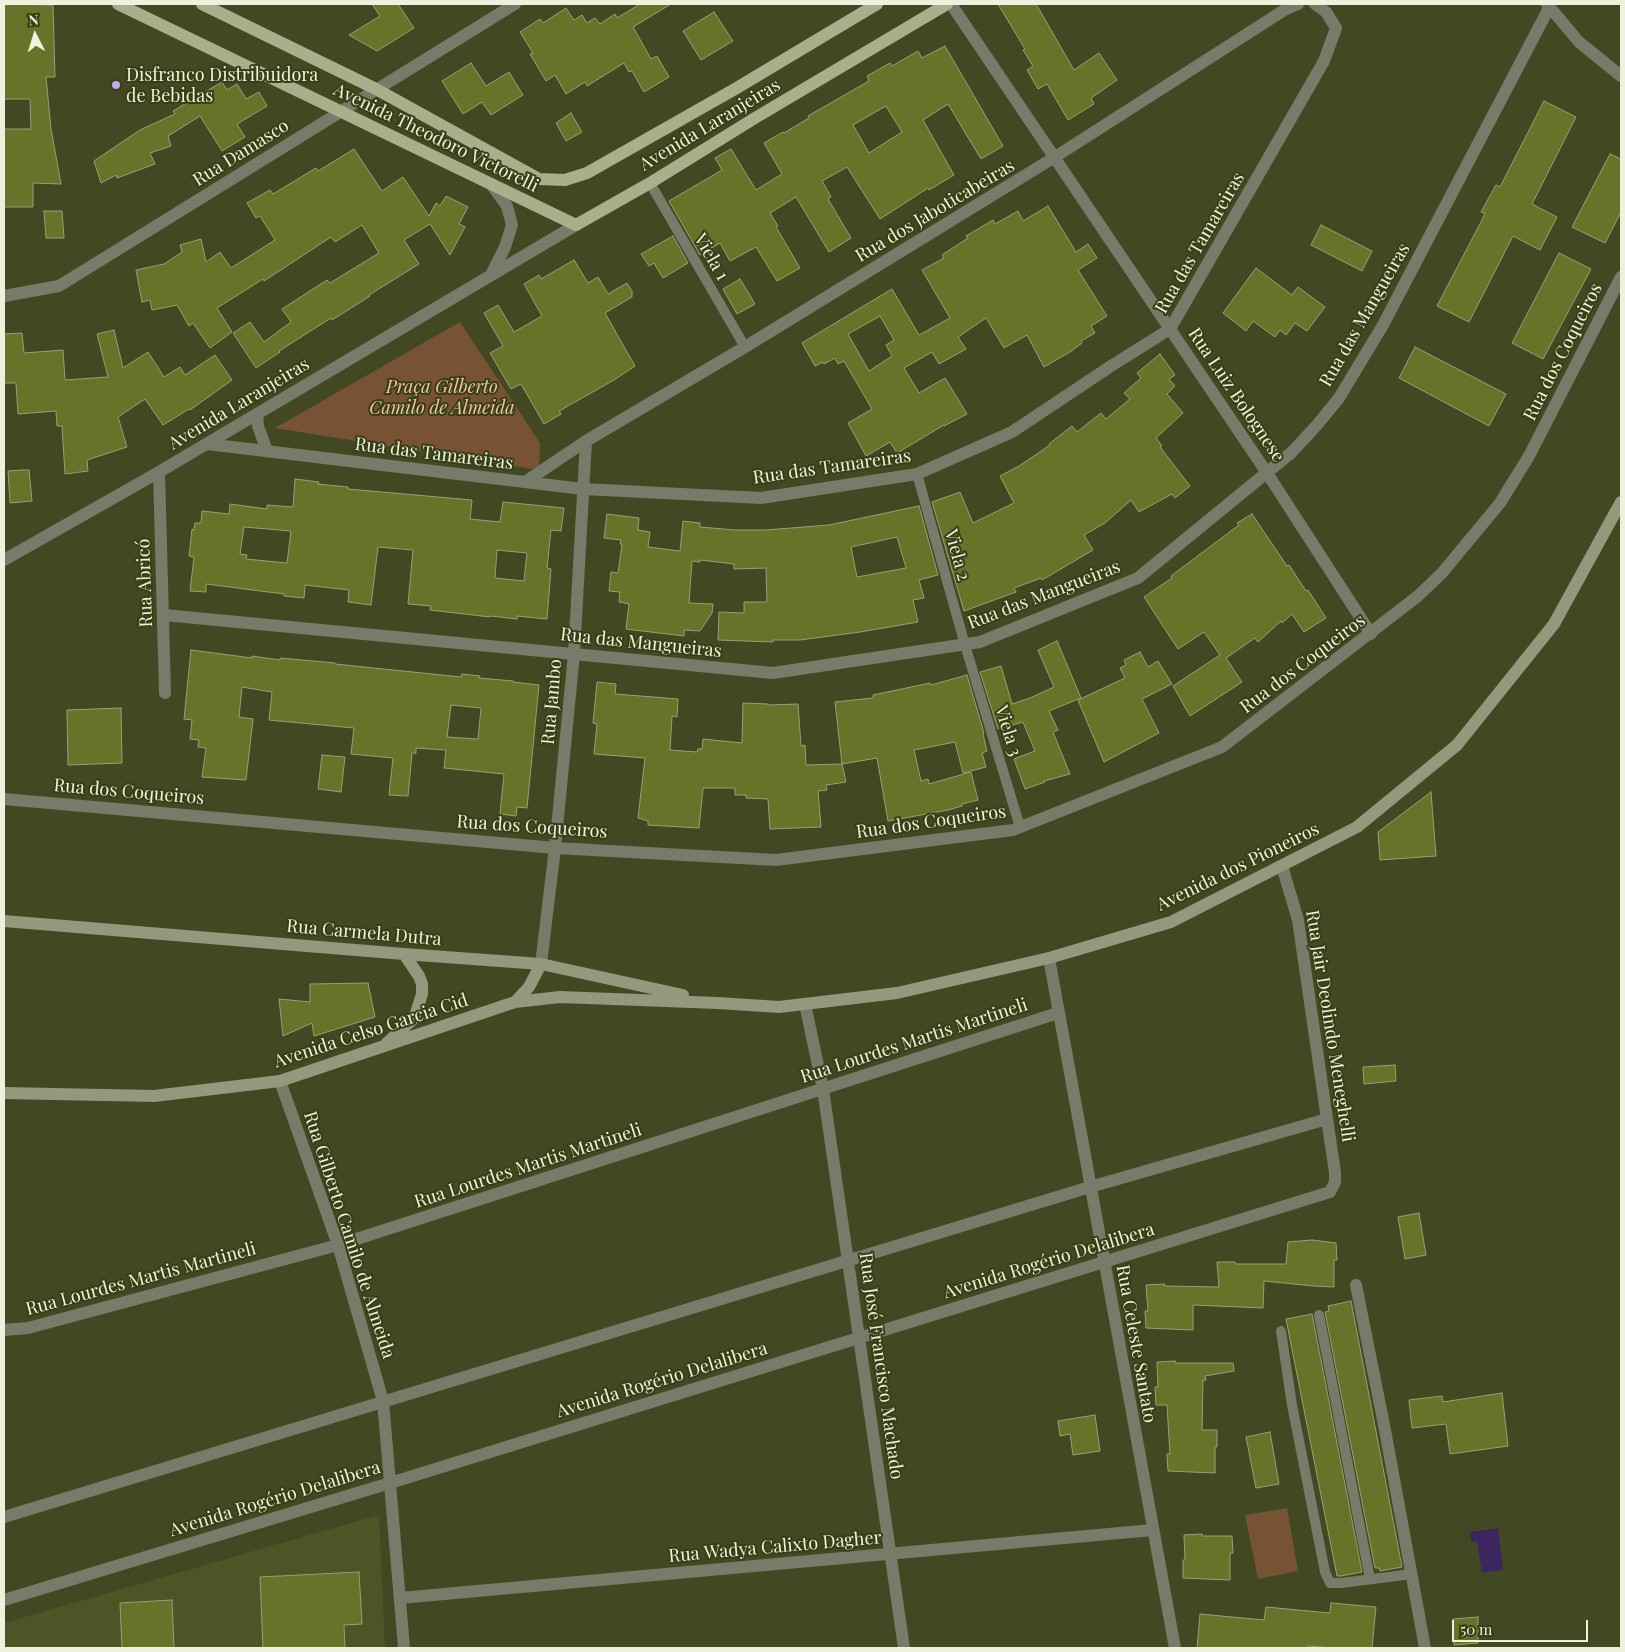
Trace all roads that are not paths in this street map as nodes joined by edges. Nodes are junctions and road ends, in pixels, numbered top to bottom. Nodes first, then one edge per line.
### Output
1 (118, 4) edge
2 (202, 4) edge
3 (515, 4) edge
4 (876, 4) edge
5 (947, 4) edge
6 (951, 4) edge
7 (1298, 4) edge
8 (1315, 4) edge
9 (1548, 6) edge
10 (1621, 76) edge
11 (376, 89) junction
12 (341, 112) junction
13 (1055, 158) junction
14 (539, 179) joint
15 (650, 183) junction
16 (491, 184) junction
17 (576, 225) junction
18 (491, 275) junction
19 (1621, 276) edge
20 (4, 296) edge
21 (1170, 329) junction
22 (745, 347) junction
23 (257, 414) junction
24 (586, 441) junction
25 (207, 444) junction
26 (267, 451) junction
27 (159, 472) junction
28 (1267, 473) junction
29 (918, 474) junction
30 (525, 482) junction
31 (583, 489) junction
32 (1621, 502) edge
33 (4, 560) edge
34 (164, 614) junction
35 (1371, 634) junction
36 (965, 645) junction
37 (574, 654) junction
38 (165, 693) dead end
39 (4, 798) edge
40 (1020, 827) junction
41 (556, 848) junction
42 (1282, 866) junction
43 (4, 921) edge
44 (404, 954) junction
45 (1049, 958) junction
46 (541, 964) junction
47 (515, 1002) junction
48 (718, 1002) junction
49 (806, 1004) junction
50 (1058, 1013) junction
51 (381, 1048) junction
52 (280, 1081) junction
53 (823, 1089) junction
54 (4, 1093) edge
55 (1327, 1118) junction
56 (1090, 1187) junction
57 (1330, 1192) joint
58 (338, 1245) junction
59 (848, 1260) junction
60 (1104, 1263) junction
61 (1356, 1285) dead end
62 (1319, 1315) dead end
63 (4, 1330) edge
64 (1281, 1331) dead end
65 (859, 1338) junction
66 (383, 1401) junction
67 (390, 1483) junction
68 (4, 1517) edge
69 (1153, 1530) junction
70 (891, 1554) junction
71 (1412, 1574) junction
72 (1370, 1579) junction
73 (400, 1598) junction
74 (4, 1600) edge
75 (404, 1648) edge
76 (904, 1648) edge
77 (1174, 1648) edge
78 (1425, 1648) edge

1 - 12 main road, Avenida Theodoro Victorelli
2 - 11 main road, Avenida Theodoro Victorelli
3 - 11 street, Rua Damasco
4 - 14 main road, Avenida Laranjeiras
5 - 15 main road, Avenida Laranjeiras
6 - 13 street, Rua Luiz Bolognese
7 - 13 street, Rua dos Jaboticabeiras
8 - 21 street, Rua das Tamareiras
9 - 10 street, Rua das Mangueiras
9 - 28 street, Rua das Mangueiras
11 - 12 street, Rua Damasco
11 - 14 main road, Avenida Theodoro Victorelli
12 - 16 main road, Avenida Theodoro Victorelli
12 - 20 street, Rua Damasco
13 - 21 street, Rua Luiz Bolognese
13 - 22 street, Rua dos Jaboticabeiras
15 - 17 main road, Avenida Laranjeiras
15 - 22 lane, Viela 1
16 - 17 main road, Avenida Theodoro Victorelli
16 - 18 street
17 - 18 street, Avenida Laranjeiras
18 - 23 street, Avenida Laranjeiras
19 - 35 street, Rua dos Coqueiros
21 - 28 street, Rua Luiz Bolognese
21 - 29 street, Rua das Tamareiras
22 - 24 street, Rua dos Jaboticabeiras
23 - 25 street, Avenida Laranjeiras
23 - 26 street
24 - 30 street, Rua dos Jaboticabeiras
24 - 31 street, Rua Jambo
25 - 26 street, Rua das Tamareiras
25 - 27 street, Avenida Laranjeiras
26 - 30 street, Rua das Tamareiras
27 - 33 street, Avenida Laranjeiras
27 - 34 street, Rua Abricó
28 - 35 street, Rua Luiz Bolognese
28 - 36 street, Rua das Mangueiras
29 - 31 street, Rua das Tamareiras
29 - 36 lane, Viela 2
30 - 31 street, Rua das Tamareiras
31 - 37 street, Rua Jambo
32 - 42 main road, Avenida dos Pioneiros
34 - 37 street, Rua das Mangueiras
34 - 38 street, Rua Abricó
35 - 40 street, Rua dos Coqueiros
36 - 37 street, Rua das Mangueiras
36 - 40 lane, Viela 3
37 - 41 street, Rua Jambo
39 - 41 street, Rua dos Coqueiros
40 - 41 street, Rua dos Coqueiros
41 - 46 street, Rua Jambo
42 - 45 main road, Avenida dos Pioneiros
42 - 55 street, Rua Jair Deolindo Meneghelli
43 - 44 main road, Rua Carmela Dutra
44 - 46 main road, Rua Carmela Dutra
44 - 51 main road
45 - 49 main road, Avenida dos Pioneiros
45 - 50 street, Rua Celeste Santato
46 - 47 main road
46 - 48 main road, Rua Carmela Dutra
47 - 48 main road, Avenida Celso Garcia Cid
47 - 51 main road, Avenida Celso Garcia Cid
48 - 49 main road, Avenida dos Pioneiros
49 - 53 street, Rua José Francisco Machado
50 - 53 street, Rua Lourdes Martis Martineli
50 - 56 street, Rua Celeste Santato
51 - 52 main road, Avenida Celso Garcia Cid
52 - 54 main road, Avenida Celso Garcia Cid
52 - 58 street, Rua Gilberto Camilo de Almeida
53 - 58 street, Rua Lourdes Martis Martineli
53 - 59 street, Rua José Francisco Machado
55 - 56 street
55 - 57 street, Rua Jair Deolindo Meneghelli
56 - 59 street
56 - 60 street, Rua Celeste Santato
57 - 60 street, Avenida Rogério Delalibera
58 - 63 street, Rua Lourdes Martis Martineli
58 - 66 street, Rua Gilberto Camilo de Almeida
59 - 65 street, Rua José Francisco Machado
59 - 66 street
60 - 65 street, Avenida Rogério Delalibera
60 - 69 street, Rua Celeste Santato
61 - 71 street
62 - 72 lane
64 - 72 lane
65 - 67 street, Avenida Rogério Delalibera
65 - 70 street, Rua José Francisco Machado
66 - 67 street, Rua Gilberto Camilo de Almeida
66 - 68 street
67 - 73 street, Rua Gilberto Camilo de Almeida
67 - 74 street, Avenida Rogério Delalibera
69 - 70 street, Rua Wadya Calixto Dagher
69 - 77 street, Rua Celeste Santato
70 - 73 street, Rua Wadya Calixto Dagher
70 - 76 street, Rua José Francisco Machado
71 - 72 lane
71 - 78 street
73 - 75 street, Rua Gilberto Camilo de Almeida

